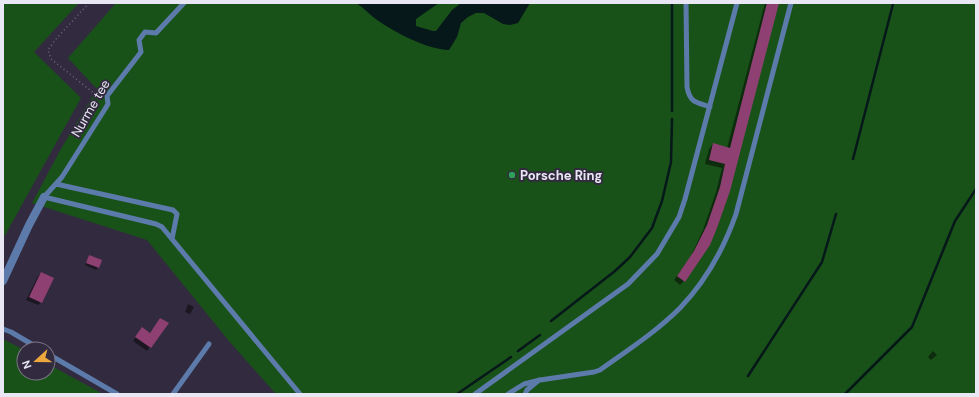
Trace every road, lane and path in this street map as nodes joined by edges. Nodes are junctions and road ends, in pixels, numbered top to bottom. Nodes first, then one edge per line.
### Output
1 (89, 3) edge
2 (184, 3) edge
3 (686, 3) edge
4 (737, 3) edge
5 (791, 3) edge
6 (108, 104) junction
7 (710, 107) junction
8 (56, 184) junction
9 (44, 197) junction
10 (172, 239) junction
11 (3, 281) edge
12 (3, 329) edge
13 (26, 341) edge
14 (209, 344) dead end
15 (56, 359) edge
16 (540, 380) junction
17 (118, 394) edge
18 (173, 394) edge
19 (300, 394) edge
20 (475, 394) edge
21 (508, 394) edge
22 (525, 394) edge

1 - 6 path
2 - 6 lane, Nurme tee
3 - 7 lane
4 - 7 lane
5 - 16 lane
6 - 8 lane, Nurme tee
7 - 20 lane
8 - 9 lane, Nurme tee
8 - 10 lane
9 - 10 lane
9 - 11 street
10 - 19 lane
12 - 13 lane
14 - 18 lane
15 - 17 lane
16 - 21 lane
16 - 22 lane

